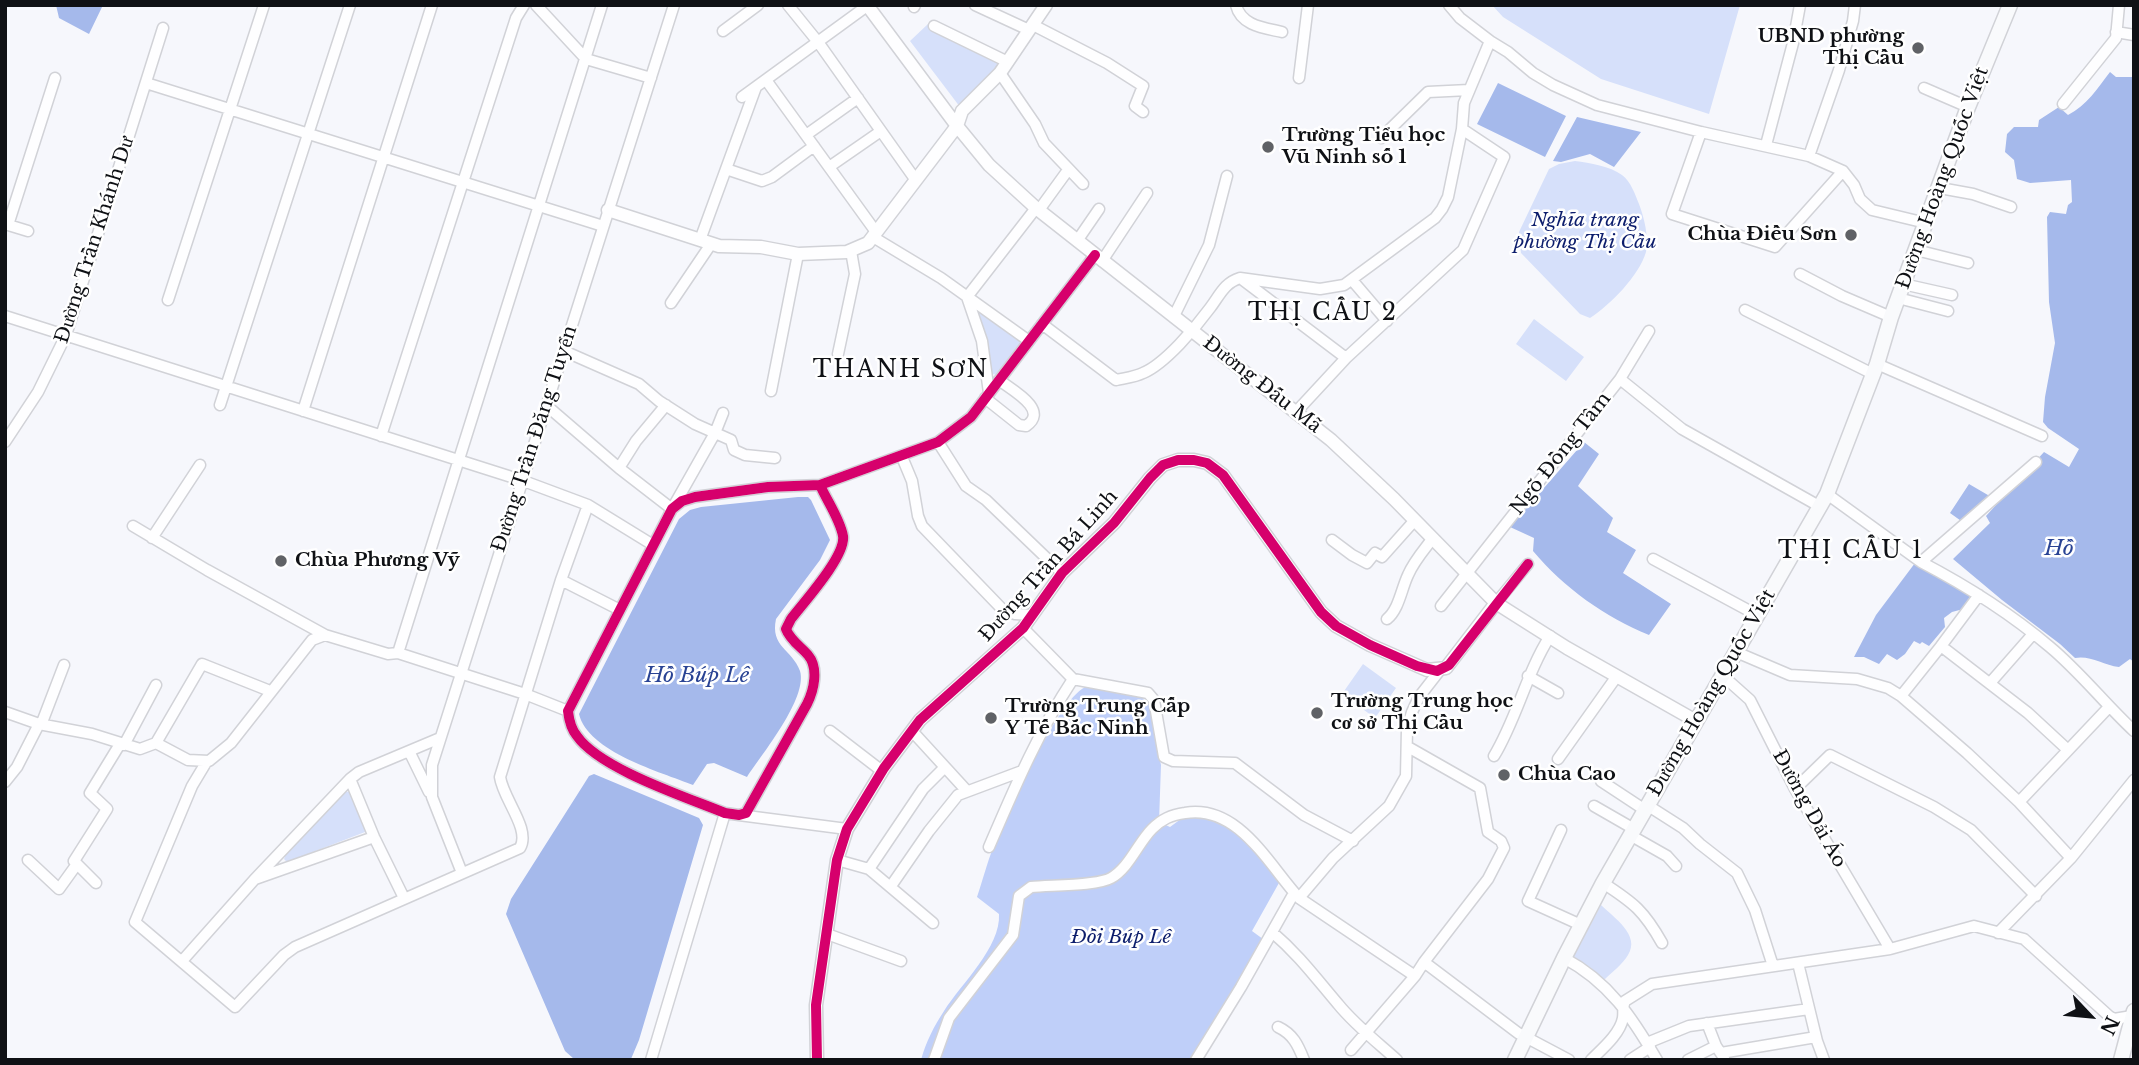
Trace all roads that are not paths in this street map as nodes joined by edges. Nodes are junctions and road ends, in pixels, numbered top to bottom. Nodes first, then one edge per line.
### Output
1 (264, 5) edge
2 (349, 5) edge
3 (432, 5) edge
4 (523, 5) edge
5 (536, 5) edge
6 (602, 5) edge
7 (674, 5) edge
8 (758, 5) edge
9 (789, 5) edge
10 (975, 5) edge
11 (1046, 5) edge
12 (1236, 5) edge
13 (1308, 5) edge
14 (1449, 5) edge
15 (1800, 5) edge
16 (1854, 5) edge
17 (2010, 5) edge
18 (2119, 5) edge
19 (867, 6) edge
20 (934, 26) dead end
21 (1031, 27) junction
22 (163, 28) dead end
23 (723, 31) dead end
24 (1282, 32) dead end
25 (2116, 32) junction
26 (2134, 35) edge
27 (1490, 41) junction
28 (818, 42) junction
29 (586, 59) junction
30 (1004, 67) junction
31 (55, 78) dead end
32 (651, 78) junction
33 (1299, 78) dead end
34 (146, 83) junction
35 (761, 83) junction
36 (1924, 88) dead end
37 (1469, 90) junction
38 (742, 97) dead end
39 (858, 99) junction
40 (2063, 104) dead end
41 (1968, 107) junction
42 (231, 109) junction
43 (1143, 112) dead end
44 (957, 126) junction
45 (1462, 129) junction
46 (881, 131) junction
47 (1701, 132) junction
48 (308, 133) junction
49 (806, 135) junction
50 (1381, 138) dead end
51 (1766, 145) junction
52 (814, 146) junction
53 (1809, 156) junction
54 (384, 158) junction
55 (829, 167) junction
56 (726, 169) junction
57 (1068, 170) junction
58 (1843, 171) junction
59 (1227, 176) dead end
60 (915, 179) junction
61 (462, 183) junction
62 (1083, 184) dead end
63 (1940, 188) junction
64 (1147, 193) dead end
65 (538, 206) junction
66 (2011, 207) dead end
67 (1037, 209) junction
68 (1099, 209) dead end
69 (608, 210) junction
70 (1926, 223) junction
71 (7, 224) edge
72 (603, 226) junction
73 (28, 231) dead end
74 (875, 234) junction
75 (1077, 241) junction
76 (705, 242) junction
77 (1916, 250) junction
78 (850, 251) junction
79 (798, 254) junction
80 (1099, 258) junction
81 (1968, 263) dead end
82 (1800, 274) dead end
83 (1240, 278) junction
84 (1352, 280) junction
85 (1901, 291) junction
86 (1952, 295) dead end
87 (967, 297) junction
88 (168, 300) dead end
89 (671, 303) dead end
90 (1745, 310) dead end
91 (1948, 311) dead end
92 (5, 316) edge
93 (1174, 316) junction
94 (1891, 317) junction
95 (1387, 321) junction
96 (1042, 324) junction
97 (1192, 331) junction
98 (1649, 331) dead end
99 (66, 335) junction
100 (1029, 341) junction
101 (564, 351) junction
102 (838, 354) dead end
103 (1346, 358) junction
104 (1875, 369) junction
105 (1620, 379) junction
106 (999, 380) junction
107 (225, 387) junction
108 (771, 391) dead end
109 (987, 395) junction
110 (220, 405) dead end
111 (666, 405) junction
112 (547, 406) junction
113 (303, 411) junction
114 (1296, 412) junction
115 (723, 413) dead end
116 (715, 433) junction
117 (381, 436) junction
118 (2042, 436) dead end
119 (5, 442) edge
120 (938, 442) junction
121 (902, 457) junction
122 (775, 458) dead end
123 (457, 461) junction
124 (2036, 462) dead end
125 (200, 465) dead end
126 (619, 468) junction
127 (522, 480) junction
128 (820, 485) junction
129 (1823, 500) junction
130 (589, 505) junction
131 (672, 509) junction
132 (1415, 520) junction
133 (134, 526) dead end
134 (152, 538) junction
135 (1433, 538) junction
136 (1332, 540) dead end
137 (653, 545) junction
138 (1653, 559) dead end
139 (1921, 562) junction
140 (1528, 564) dead end
141 (1062, 573) junction
142 (1468, 574) junction
143 (561, 580) junction
144 (1979, 595) junction
145 (1496, 603) junction
146 (1441, 606) dead end
147 (620, 610) junction
148 (1032, 615) junction
149 (1757, 615) junction
150 (1387, 619) dead end
151 (1023, 628) junction
152 (2033, 634) junction
153 (325, 635) junction
154 (1550, 636) junction
155 (1941, 646) junction
156 (1736, 652) junction
157 (398, 653) junction
158 (64, 665) dead end
159 (1440, 670) junction
160 (461, 674) junction
161 (1528, 676) junction
162 (1617, 676) junction
163 (1722, 676) junction
164 (1073, 679) junction
165 (1990, 683) junction
166 (156, 685) dead end
167 (270, 691) junction
168 (1558, 693) dead end
169 (525, 694) junction
170 (1901, 696) junction
171 (2109, 708) junction
172 (568, 711) junction
173 (5, 712) edge
174 (1696, 721) junction
175 (40, 724) junction
176 (830, 731) dead end
177 (912, 731) junction
178 (2134, 731) edge
179 (440, 738) junction
180 (156, 743) junction
181 (122, 744) junction
182 (1408, 747) junction
183 (2068, 750) junction
184 (409, 751) junction
185 (1494, 756) dead end
186 (1558, 759) dead end
187 (207, 761) junction
188 (945, 766) junction
189 (882, 771) junction
190 (1022, 771) junction
191 (350, 779) junction
192 (2134, 780) edge
193 (1601, 781) dead end
194 (5, 782) edge
195 (1795, 789) junction
196 (966, 790) junction
197 (432, 797) junction
198 (2019, 802) junction
199 (1594, 806) dead end
200 (1646, 808) junction
201 (725, 813) junction
202 (739, 815) junction
203 (847, 829) junction
204 (1560, 830) dead end
205 (1632, 832) junction
206 (374, 837) junction
207 (1353, 841) junction
208 (989, 847) dead end
209 (2071, 858) junction
210 (28, 860) dead end
211 (837, 860) junction
212 (77, 864) junction
213 (1676, 866) dead end
214 (869, 869) junction
215 (462, 873) junction
216 (254, 880) junction
217 (96, 883) dead end
218 (1604, 883) junction
219 (891, 886) junction
220 (1296, 895) junction
221 (2036, 896) junction
222 (404, 898) junction
223 (933, 923) dead end
224 (1581, 925) junction
225 (1272, 932) junction
226 (1998, 933) junction
227 (827, 934) junction
228 (1662, 943) dead end
229 (1890, 949) junction
230 (1564, 958) junction
231 (181, 961) junction
232 (901, 961) dead end
233 (1424, 962) junction
234 (1798, 963) junction
235 (1773, 966) junction
236 (1415, 976) junction
237 (1622, 1005) junction
238 (1810, 1009) junction
239 (2133, 1015) edge
240 (1707, 1023) junction
241 (1278, 1027) dead end
242 (1365, 1033) junction
243 (1816, 1037) junction
244 (1526, 1038) junction
245 (1649, 1045) junction
246 (1350, 1050) dead end
247 (1721, 1053) edge
248 (1824, 1058) edge
249 (651, 1060) edge
250 (817, 1060) edge
251 (934, 1060) edge
252 (1196, 1060) edge
253 (1304, 1060) edge
254 (1397, 1060) edge
255 (1515, 1060) edge
256 (1569, 1060) edge
257 (1591, 1060) edge
258 (1630, 1060) edge
259 (1657, 1060) edge
260 (1688, 1060) edge
261 (1810, 1060) edge
262 (2121, 1060) edge

1 - 42 street
2 - 48 street
3 - 54 street
4 - 61 street
5 - 29 street
6 - 29 street
7 - 32 street, Đường Trần Đăng Tuyển
8 - 23 street
9 - 28 street
10 - 21 street
11 - 21 street
12 - 24 street
13 - 33 street
14 - 27 street
15 - 51 street
16 - 53 street
17 - 41 main road, Đường Hoàng Quốc Việt
18 - 25 street
19 - 28 street
19 - 44 street, Đường Đấu Mã
20 - 30 street
21 - 30 street
21 - 43 street
22 - 34 street, Đường Trần Khánh Dư
25 - 26 street
25 - 40 street
27 - 37 street
27 - 47 street
28 - 35 street
28 - 39 street
29 - 32 street
29 - 65 street
30 - 44 street
30 - 57 street
31 - 71 street
32 - 69 street, Đường Trần Đăng Tuyển
34 - 42 street
34 - 99 street, Đường Trần Khánh Dư
35 - 38 street
35 - 49 street
35 - 56 street
36 - 41 street
37 - 45 street
37 - 50 street
39 - 46 street
39 - 49 street
41 - 63 main road, Đường Hoàng Quốc Việt
42 - 48 street
42 - 88 street
44 - 60 street
44 - 67 street, Đường Đấu Mã
45 - 84 street
45 - 95 street
46 - 55 street
46 - 60 street
47 - 51 street
47 - 58 street
48 - 54 street
48 - 107 street
49 - 52 street
51 - 53 street
52 - 55 street
52 - 56 street
53 - 58 street
54 - 61 street
54 - 113 street
55 - 74 street
56 - 76 street
57 - 62 street
57 - 67 street
58 - 70 street
59 - 93 street
60 - 74 street
61 - 65 street
61 - 117 street
63 - 66 street
63 - 70 main road, Đường Hoàng Quốc Việt
64 - 80 street
65 - 72 street
65 - 123 street
67 - 75 street, Đường Đấu Mã
67 - 87 street
68 - 75 street
69 - 72 street, Đường Trần Đăng Tuyển
69 - 76 street
70 - 77 main road, Đường Hoàng Quốc Việt
71 - 73 street
72 - 101 street, Đường Trần Đăng Tuyển
74 - 78 street
74 - 87 street
75 - 80 street, Đường Đấu Mã
76 - 79 street
76 - 89 street
77 - 81 street
77 - 85 main road, Đường Hoàng Quốc Việt
78 - 79 street
78 - 102 street
79 - 108 street
80 - 93 street, Đường Đấu Mã
80 - 96 street
82 - 94 street
83 - 84 street
83 - 97 street
83 - 103 street
84 - 95 street
85 - 86 street
85 - 91 street
85 - 94 main road, Đường Hoàng Quốc Việt
87 - 100 street
87 - 109 street
90 - 104 street
92 - 99 street
93 - 97 street, Đường Đấu Mã
94 - 104 main road, Đường Hoàng Quốc Việt
95 - 103 street
96 - 97 street
96 - 100 street
97 - 114 street, Đường Đấu Mã
98 - 105 street, Ngõ Đồng Tâm
99 - 107 street
99 - 119 street, Đường Trần Khánh Dư
100 - 106 street
101 - 111 street
101 - 112 street, Đường Trần Đăng Tuyển
103 - 114 street
104 - 118 street
104 - 129 main road, Đường Hoàng Quốc Việt
105 - 129 street
105 - 142 street, Ngõ Đồng Tâm
106 - 109 street
106 - 109 street
107 - 110 street
107 - 113 street
109 - 120 street
111 - 116 street
111 - 126 street
112 - 126 street
112 - 127 street, Đường Trần Đăng Tuyển
113 - 117 street
114 - 132 street, Đường Đấu Mã
115 - 116 street
116 - 122 street
116 - 131 street
117 - 123 street
120 - 121 street
120 - 141 street
121 - 128 street
121 - 148 street
123 - 127 street
123 - 157 street
124 - 139 street
125 - 134 street
126 - 131 street
127 - 130 street
127 - 160 street, Đường Trần Đăng Tuyển
128 - 131 street
128 - 202 street
129 - 139 street
129 - 149 main road, Đường Hoàng Quốc Việt
130 - 137 street
130 - 143 street
131 - 137 street
132 - 135 street, Đường Đấu Mã
132 - 136 street
133 - 134 street
134 - 153 street
135 - 142 street, Đường Đấu Mã
135 - 150 street
137 - 147 street
138 - 149 street
139 - 144 street
140 - 145 street
141 - 148 street, Đường Trần Bá Linh
141 - 159 street, Đường Trần Bá Linh
142 - 145 street, Đường Đấu Mã
142 - 146 street, Ngõ Đồng Tâm
143 - 147 street
143 - 169 street
144 - 152 street
144 - 155 street
145 - 154 street, Đường Đấu Mã
145 - 159 street
147 - 172 street
148 - 151 street, Đường Trần Bá Linh
149 - 156 main road, Đường Hoàng Quốc Việt
151 - 164 street
151 - 177 street, Đường Trần Bá Linh
152 - 165 street
152 - 171 street
153 - 157 street
153 - 167 street
154 - 161 street
154 - 162 street, Đường Đấu Mã
155 - 165 street
155 - 170 street
156 - 163 main road, Đường Hoàng Quốc Việt
156 - 170 street
157 - 160 street
158 - 175 street
159 - 182 street
160 - 169 street
160 - 179 street, Đường Trần Đăng Tuyển
161 - 168 street
161 - 185 street
162 - 174 street, Đường Đấu Mã
162 - 186 street
163 - 174 main road, Đường Hoàng Quốc Việt
163 - 195 street, Đường Dải Áo
164 - 190 street
164 - 207 street
165 - 183 street
166 - 181 street
167 - 180 street
167 - 187 street
169 - 172 street
169 - 215 street
170 - 198 street
171 - 178 street
171 - 183 street
172 - 201 street
173 - 175 street
174 - 200 main road, Đường Hoàng Quốc Việt
175 - 181 street
175 - 194 street
176 - 189 street
177 - 188 street
177 - 189 street, Đường Trần Bá Linh
179 - 184 street
179 - 197 street, Đường Trần Đăng Tuyển
180 - 181 street
180 - 187 street
181 - 212 street
182 - 207 street
182 - 233 street
183 - 198 street
184 - 191 street
184 - 197 street
187 - 231 street
188 - 196 street
188 - 214 street
189 - 203 street, Đường Trần Bá Linh
190 - 196 street
190 - 208 street
191 - 206 street
191 - 216 street
192 - 209 street
193 - 200 street
195 - 221 street
195 - 229 street, Đường Dải Áo
196 - 219 street
197 - 215 street, Đường Trần Đăng Tuyển
198 - 209 street
199 - 205 street
200 - 205 main road, Đường Hoàng Quốc Việt
200 - 235 street
201 - 202 street
201 - 249 street
202 - 203 street
203 - 211 street, Đường Trần Bá Linh
204 - 224 street
205 - 213 street
205 - 218 main road, Đường Hoàng Quốc Việt
206 - 216 street
206 - 222 street
207 - 220 street
209 - 221 street
210 - 212 street
211 - 214 street
211 - 227 street, Đường Trần Bá Linh
212 - 217 street
214 - 219 street
215 - 222 street
216 - 231 street
218 - 224 main road, Đường Hoàng Quốc Việt
218 - 228 street
219 - 223 street
220 - 225 street
220 - 236 street
220 - 251 street
221 - 226 street
222 - 231 street
224 - 230 main road, Đường Hoàng Quốc Việt
225 - 242 street
225 - 252 street
226 - 229 street
226 - 239 street
227 - 232 street
227 - 250 street, Đường Trần Bá Linh
229 - 234 street
230 - 237 street
230 - 244 main road, Đường Hoàng Quốc Việt
233 - 236 street
233 - 244 street
234 - 235 street
234 - 238 street
235 - 237 street
236 - 242 street
237 - 245 street
237 - 257 street
238 - 240 street
238 - 243 street
239 - 262 main road
240 - 245 street
240 - 247 street
241 - 253 street
242 - 246 street
242 - 254 street
243 - 247 street
243 - 248 street
244 - 255 main road, Đường Hoàng Quốc Việt
244 - 256 street
245 - 258 street
245 - 259 street
247 - 260 street
248 - 261 street

